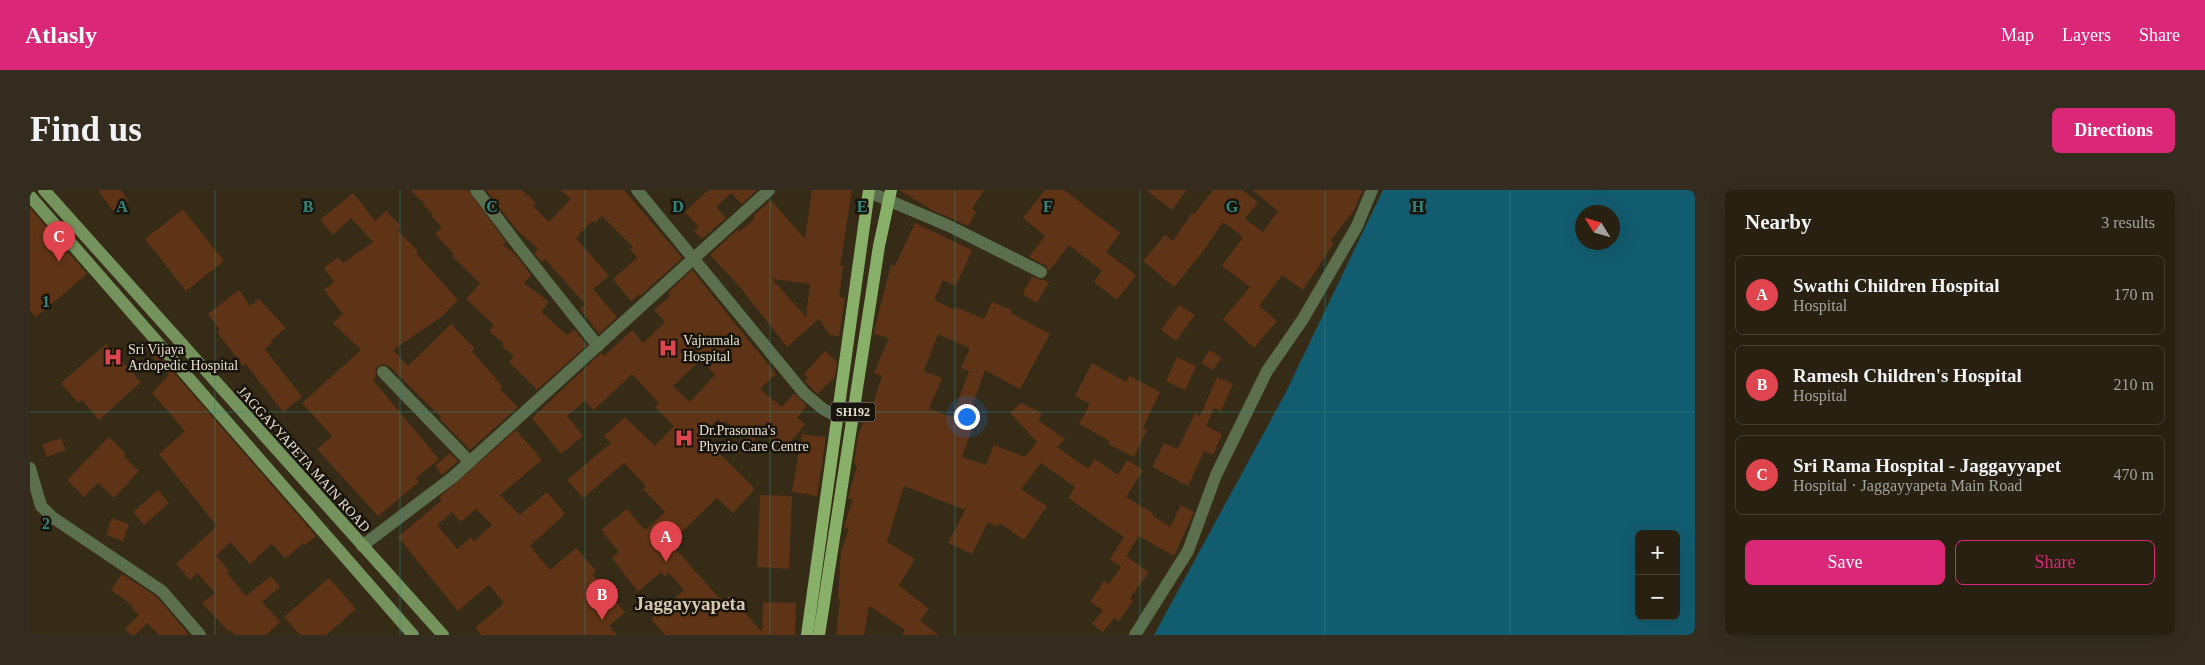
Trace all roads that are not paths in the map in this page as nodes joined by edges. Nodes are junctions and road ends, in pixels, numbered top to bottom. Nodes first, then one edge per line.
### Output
1 (44, 190) edge
2 (476, 190) edge
3 (637, 190) edge
4 (769, 190) edge
5 (1372, 190) edge
6 (869, 191) edge
7 (890, 195) edge
8 (30, 196) edge
9 (693, 260) junction
10 (1041, 272) dead end
11 (598, 346) junction
12 (383, 372) dead end
13 (838, 417) junction
14 (470, 462) junction
15 (30, 468) edge
16 (362, 546) junction
17 (200, 635) edge
18 (414, 635) edge
19 (443, 635) edge
20 (807, 635) edge
21 (819, 635) edge
22 (1135, 635) edge

1 - 16 main road, JAGGAYYAPETA MAIN ROAD
2 - 11 street
3 - 9 street
4 - 9 street
5 - 22 street
6 - 7 street
6 - 13 main road, SH192
7 - 10 street
7 - 21 main road, SH192
8 - 18 main road
9 - 11 street
9 - 13 street
11 - 14 street
12 - 14 street
13 - 20 main road, SH192
14 - 16 street
15 - 17 street
16 - 19 main road, JAGGAYYAPETA MAIN ROAD

